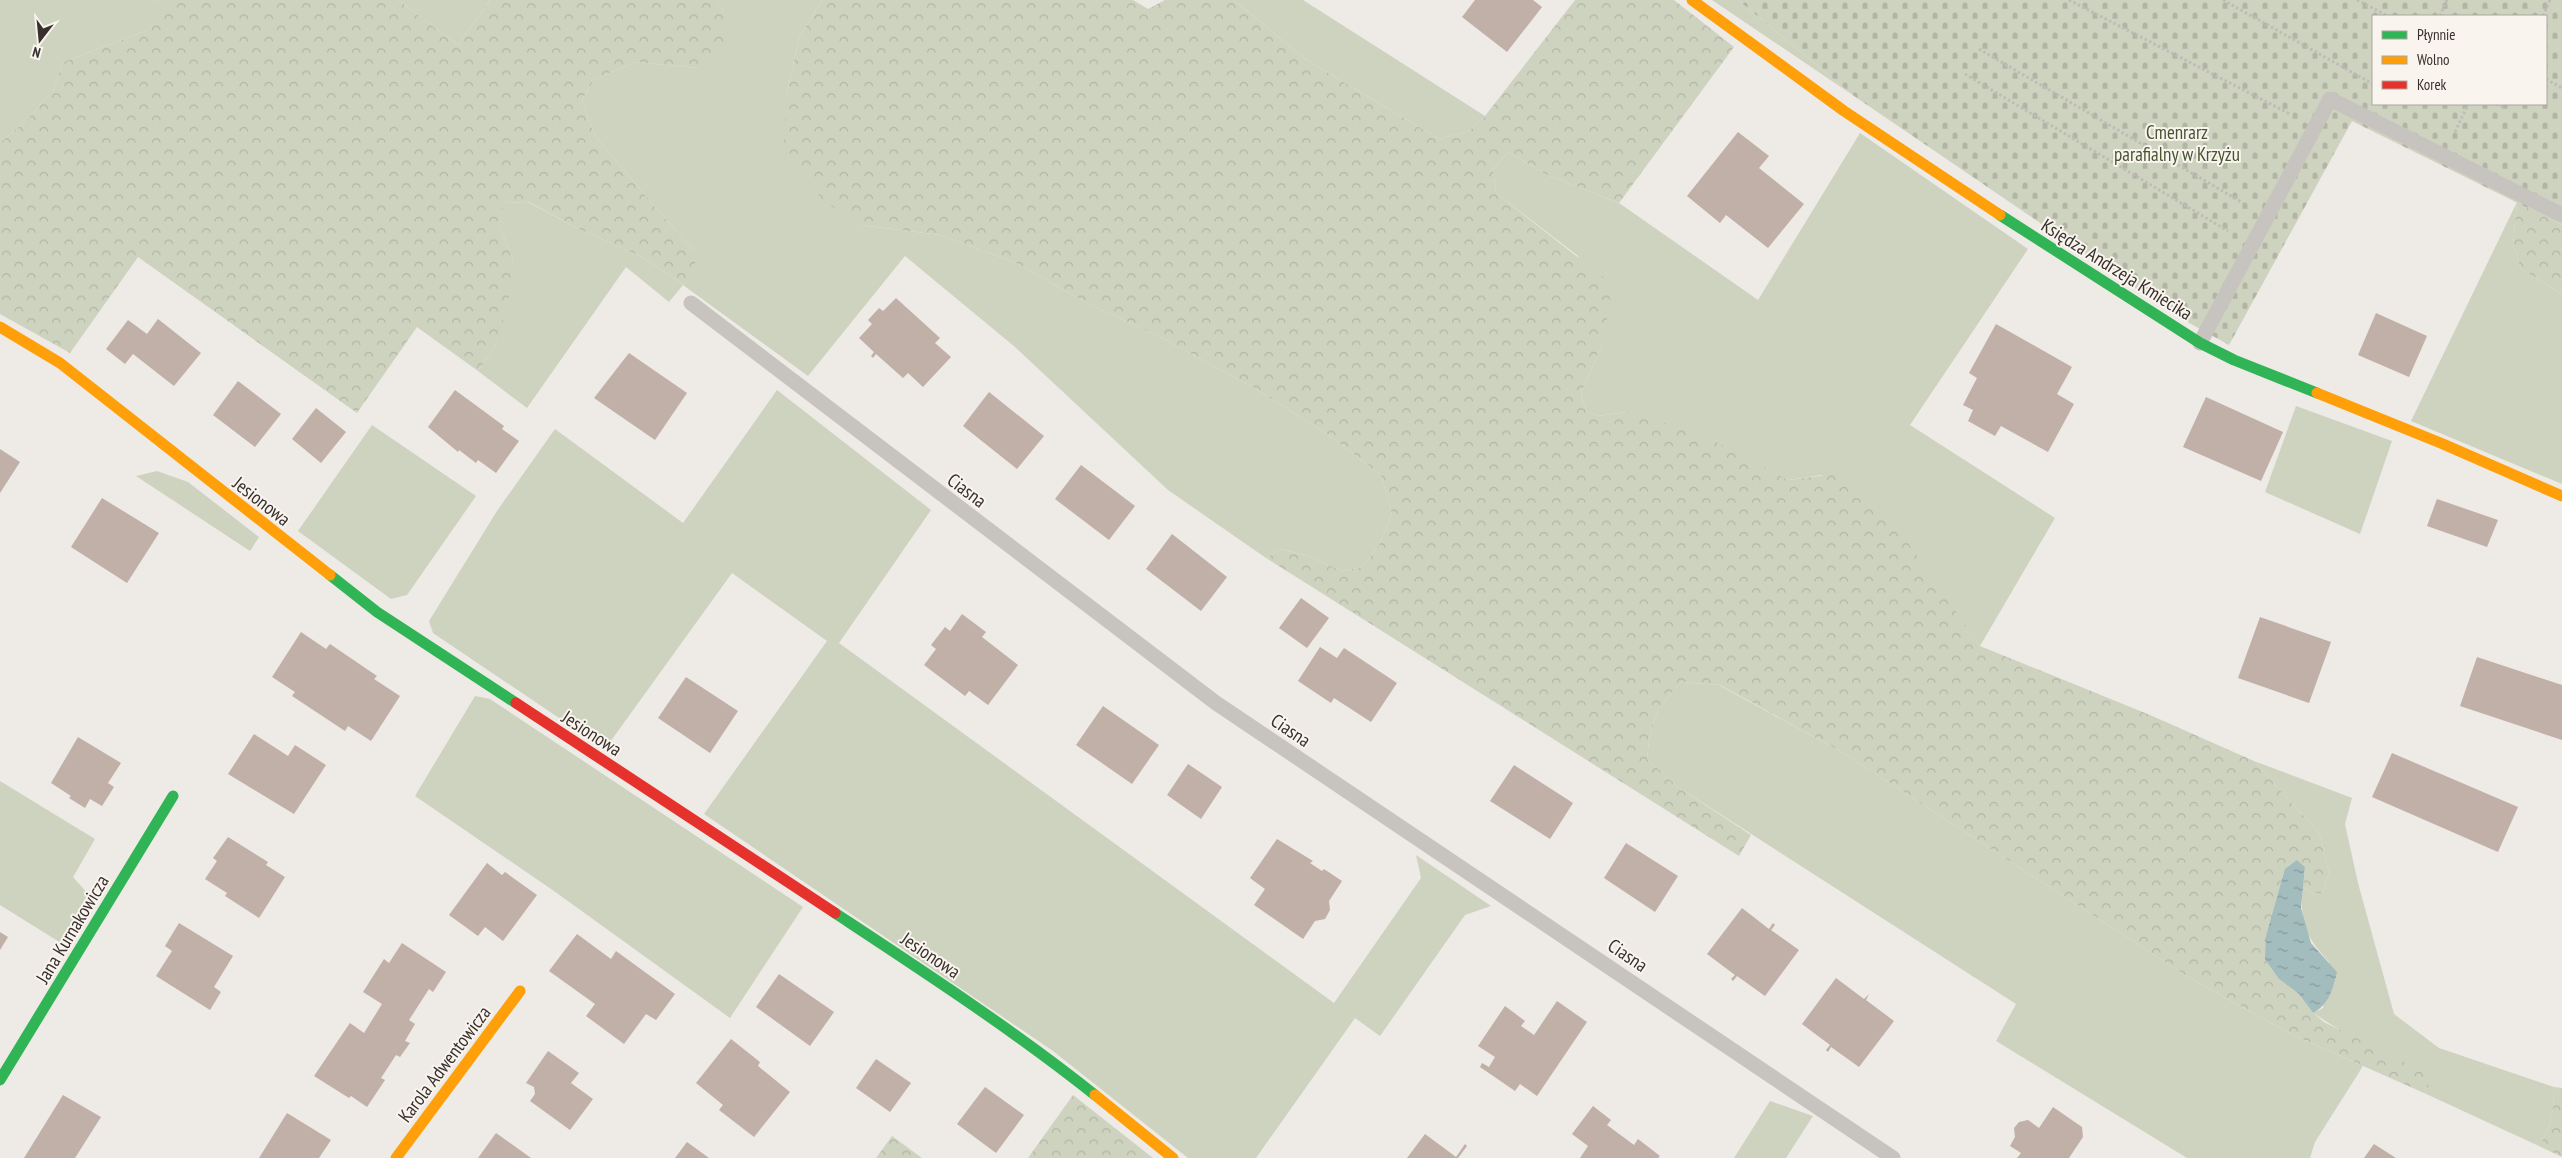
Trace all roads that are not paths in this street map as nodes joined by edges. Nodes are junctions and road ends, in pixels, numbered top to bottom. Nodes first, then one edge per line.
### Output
1 (1692, 0) edge
2 (2562, 215) edge
3 (691, 303) dead end
4 (0, 327) edge
5 (2200, 342) junction
6 (2562, 496) edge
7 (173, 796) dead end
8 (520, 991) dead end
9 (0, 1080) edge
10 (396, 1158) edge
11 (1173, 1158) edge
12 (1893, 1158) edge

1 - 5 street, Księdza Andrzeja Kmiecika
2 - 5 lane
3 - 12 lane, Ciasna
4 - 11 street, Jesionowa
5 - 6 street, Księdza Andrzeja Kmiecika
7 - 9 street, Jana Kurnakowicza
8 - 10 street, Karola Adwentowicza

